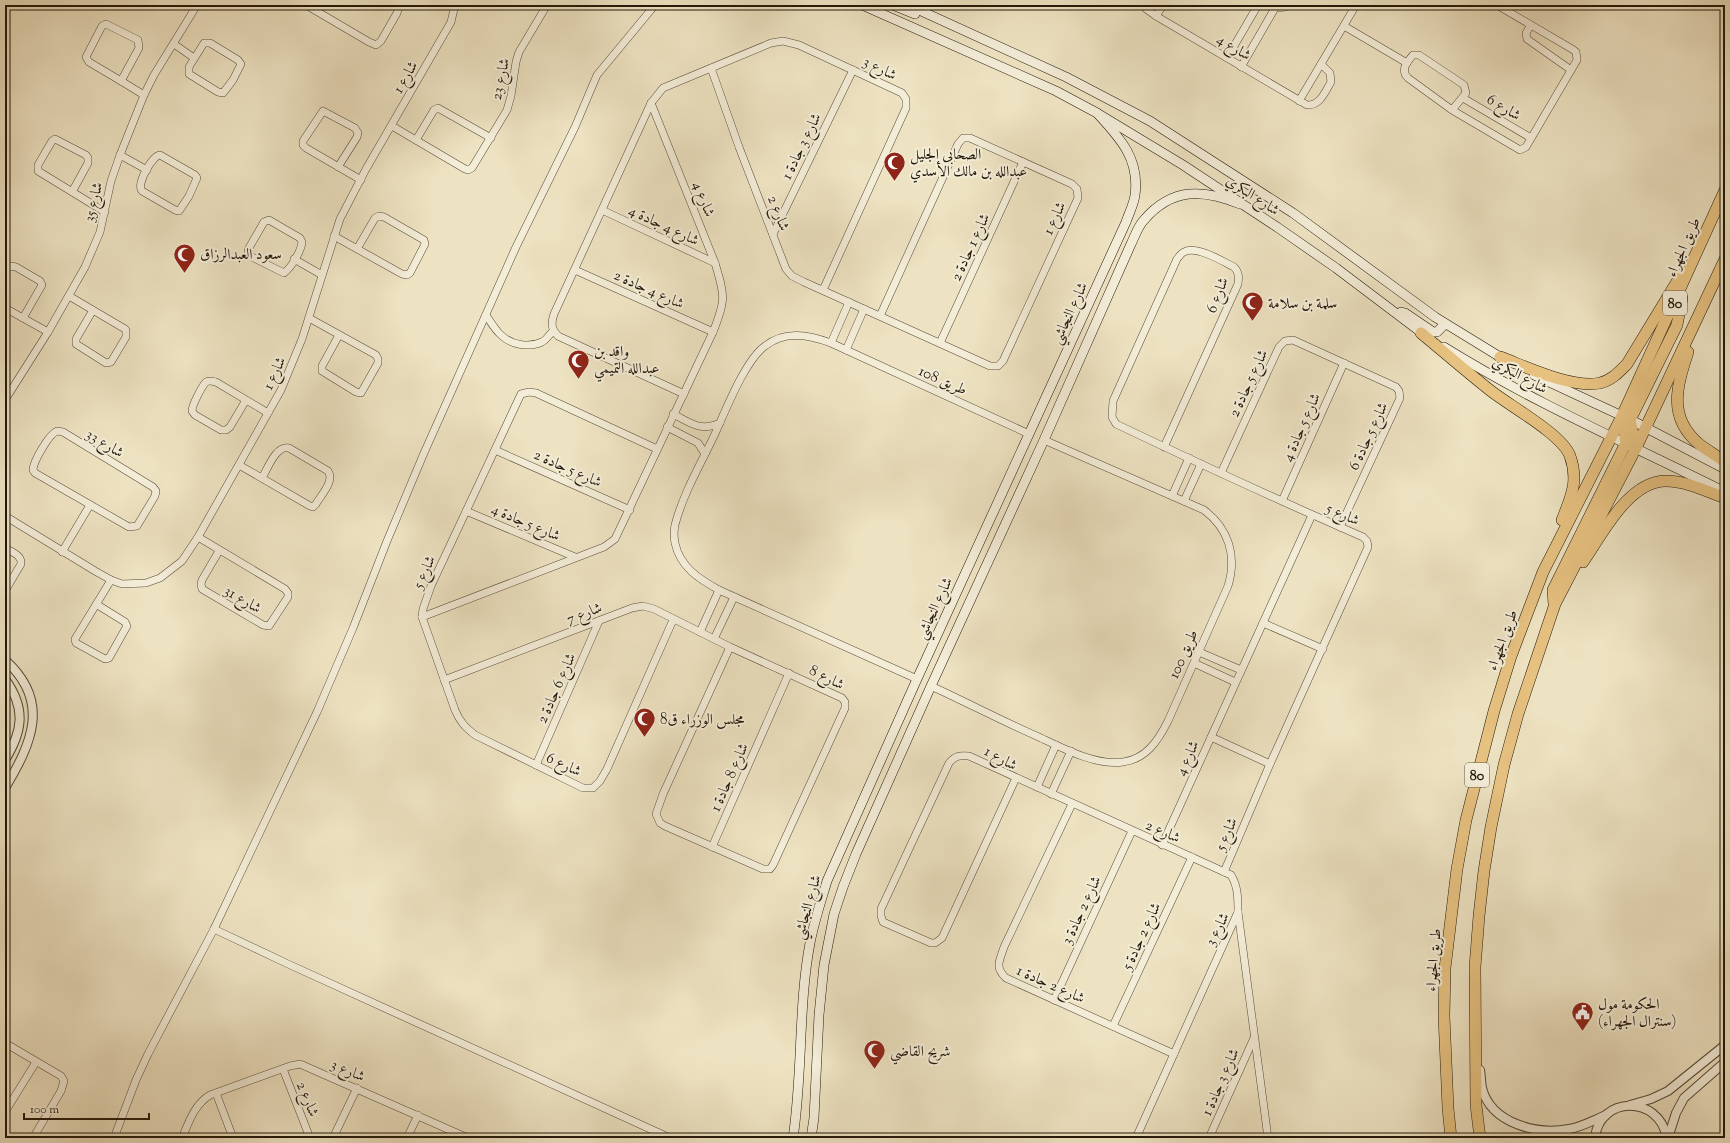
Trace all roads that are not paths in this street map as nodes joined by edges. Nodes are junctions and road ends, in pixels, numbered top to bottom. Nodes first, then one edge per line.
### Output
1 (9, 5) edge
2 (197, 5) edge
3 (306, 5) edge
4 (397, 5) edge
5 (455, 5) edge
6 (547, 5) edge
7 (655, 5) edge
8 (862, 5) edge
9 (893, 5) edge
10 (908, 5) edge
11 (1145, 5) edge
12 (1163, 5) edge
13 (1258, 5) edge
14 (1290, 5) edge
15 (1356, 5) edge
16 (1497, 5) edge
17 (1272, 7) edge
18 (5, 8) edge
19 (882, 9) edge
20 (1156, 16) junction
21 (1531, 25) junction
22 (1344, 26) junction
23 (960, 29) junction
24 (174, 44) junction
25 (194, 58) junction
26 (1227, 58) junction
27 (1407, 63) junction
28 (1321, 64) junction
29 (1241, 66) junction
30 (712, 68) junction
31 (853, 70) junction
32 (1571, 70) junction
33 (121, 81) junction
34 (144, 95) junction
35 (1463, 98) junction
36 (1299, 101) junction
37 (651, 103) junction
38 (1452, 110) junction
39 (1097, 113) junction
40 (392, 126) junction
41 (490, 138) junction
42 (1531, 138) junction
43 (416, 140) junction
44 (120, 155) junction
45 (1023, 162) junction
46 (338, 167) junction
47 (147, 170) junction
48 (361, 180) junction
49 (1725, 190) edge
50 (72, 192) junction
51 (1240, 204) junction
52 (602, 210) junction
53 (105, 212) junction
54 (1707, 232) junction
55 (773, 234) junction
56 (334, 236) junction
57 (357, 249) junction
58 (294, 259) junction
59 (1725, 259) edge
60 (715, 263) junction
61 (5, 270) edge
62 (575, 270) junction
63 (322, 276) junction
64 (1716, 279) junction
65 (823, 290) junction
66 (69, 296) junction
67 (849, 302) junction
68 (5, 308) edge
69 (864, 309) junction
70 (1392, 309) junction
71 (93, 310) junction
72 (1085, 311) junction
73 (486, 315) junction
74 (880, 316) junction
75 (23, 318) junction
76 (309, 318) junction
77 (1098, 318) junction
78 (1445, 324) junction
79 (553, 331) junction
80 (48, 332) junction
81 (712, 332) junction
82 (1421, 333) junction
83 (339, 336) junction
84 (831, 343) junction
85 (940, 343) junction
86 (846, 350) junction
87 (1500, 358) junction
88 (1344, 363) junction
89 (684, 394) junction
90 (5, 400) edge
91 (246, 400) junction
92 (268, 413) junction
93 (673, 414) junction
94 (1626, 418) junction
95 (720, 423) junction
96 (1646, 427) junction
97 (667, 428) junction
98 (1029, 434) junction
99 (1612, 436) junction
100 (1044, 440) junction
101 (1631, 446) junction
102 (1164, 447) junction
103 (657, 449) junction
104 (495, 450) junction
105 (705, 454) junction
106 (1189, 458) junction
107 (1725, 462) edge
108 (1201, 464) junction
109 (240, 465) junction
110 (1725, 469) edge
111 (1221, 473) junction
112 (262, 478) junction
113 (1725, 492) edge
114 (1172, 496) junction
115 (1725, 498) edge
116 (1184, 501) junction
117 (1282, 501) junction
118 (90, 505) junction
119 (630, 510) junction
120 (466, 511) junction
121 (1312, 515) junction
122 (5, 516) edge
123 (1340, 527) junction
124 (198, 537) junction
125 (5, 548) edge
126 (220, 550) junction
127 (62, 552) junction
128 (575, 558) junction
129 (1543, 572) junction
130 (110, 580) junction
131 (719, 590) junction
132 (5, 591) edge
133 (734, 597) junction
134 (96, 604) junction
135 (1554, 604) junction
136 (422, 618) junction
137 (673, 620) junction
138 (599, 622) junction
139 (1263, 623) junction
140 (700, 632) junction
141 (714, 639) junction
142 (730, 647) junction
143 (1323, 649) junction
144 (1199, 652) junction
145 (5, 660) edge
146 (1194, 663) junction
147 (1241, 670) junction
148 (789, 673) junction
149 (5, 679) edge
150 (917, 679) junction
151 (444, 680) junction
152 (1235, 682) junction
153 (931, 686) junction
154 (1211, 737) junction
155 (1056, 745) junction
156 (1071, 751) junction
157 (5, 760) edge
158 (1270, 764) junction
159 (536, 766) junction
160 (1016, 778) junction
161 (5, 788) edge
162 (1037, 788) junction
163 (868, 789) junction
164 (883, 793) junction
165 (1051, 794) junction
166 (1072, 804) junction
167 (859, 810) junction
168 (873, 817) junction
169 (1132, 831) junction
170 (1162, 844) junction
171 (712, 847) junction
172 (1192, 857) junction
173 (1224, 872) junction
174 (1238, 912) junction
175 (214, 928) junction
176 (1054, 1000) junction
177 (1476, 1020) junction
178 (1113, 1026) junction
179 (1254, 1038) junction
180 (5, 1043) edge
181 (1725, 1045) edge
182 (1174, 1054) junction
183 (36, 1062) junction
184 (1725, 1062) edge
185 (283, 1069) junction
186 (357, 1088) junction
187 (216, 1093) junction
188 (1630, 1105) junction
189 (5, 1112) edge
190 (418, 1115) junction
191 (1606, 1115) junction
192 (33, 1138) edge
193 (114, 1138) edge
194 (182, 1138) edge
195 (233, 1138) edge
196 (310, 1138) edge
197 (333, 1138) edge
198 (407, 1138) edge
199 (468, 1138) edge
200 (670, 1138) edge
201 (793, 1138) edge
202 (812, 1138) edge
203 (1136, 1138) edge
204 (1209, 1138) edge
205 (1268, 1138) edge
206 (1451, 1138) edge
207 (1480, 1138) edge
208 (1595, 1138) edge
209 (1668, 1138) edge

1 - 18 street
2 - 24 street, شارع 35
3 - 4 street
5 - 40 street, شارع 1
6 - 41 street, شارع 23
7 - 73 street
8 - 19 main road, شارع البكري
9 - 23 main road
10 - 23 main road, شارع البكري
11 - 20 street, شارع 4
12 - 20 street
13 - 26 street
14 - 17 street
15 - 22 street
16 - 21 street, شارع 6
17 - 29 street
19 - 39 main road, شارع البكري
20 - 26 street, شارع 4
21 - 32 street
21 - 32 street, شارع 6
22 - 27 street
22 - 28 street
23 - 78 main road, شارع البكري
24 - 25 street
24 - 34 street, شارع 35
25 - 25 street
26 - 29 street, شارع 4
27 - 35 street, شارع 6
27 - 38 street, شارع 6
28 - 36 street
28 - 36 street, شارع 4
29 - 36 street, شارع 4
30 - 31 street, شارع 3
30 - 37 street, شارع 3
30 - 55 street, شارع 2
31 - 55 street, شارع 3 جادة 1
31 - 65 street, شارع 3
32 - 42 street, شارع 6
33 - 33 street
33 - 34 street
34 - 44 street, شارع 35
35 - 38 street, شارع 6
35 - 42 street, شارع 6
37 - 52 street
37 - 60 street, شارع 4
38 - 42 street, شارع 6
39 - 51 main road, شارع البكري
39 - 72 main road, شارع النجاشي
40 - 43 street, شارع 23
40 - 48 street, شارع 1
41 - 43 street
41 - 43 street, شارع 23
44 - 47 street
44 - 53 street, شارع 35
45 - 74 street, شارع 1
45 - 85 street, شارع 1 جادة 2
45 - 85 street, شارع 1
46 - 46 street
46 - 48 street
47 - 47 street
48 - 56 street, شارع 1
49 - 54 highway, طريق الجهراء / 80
50 - 50 street
50 - 53 street
51 - 70 main road, شارع البكري
51 - 77 main road, شارع النجاشي
52 - 60 street, شارع 4 جادة 4
52 - 62 street
53 - 66 street, شارع 35
54 - 87 highway
54 - 94 highway, طريق الجهراء / 80
55 - 65 street, شارع 2
56 - 57 street
56 - 63 street, شارع 1
57 - 57 street
58 - 58 street
58 - 63 street
59 - 64 highway, 80
60 - 81 street, شارع 4
61 - 75 street
62 - 79 street
62 - 81 street, شارع 4 جادة 2
63 - 76 street, شارع 1
64 - 96 highway, 80
64 - 107 highway
65 - 67 street, شارع 2
66 - 71 street
66 - 80 street, شارع 35
67 - 69 street, شارع 2
67 - 84 street
68 - 75 street
69 - 74 street, شارع 2
69 - 86 street
70 - 78 main road
70 - 82 main road, شارع البكري
71 - 71 street
72 - 77 main road
72 - 98 main road, شارع النجاشي
73 - 79 street
73 - 175 street
74 - 85 street, شارع 1
75 - 80 street
76 - 83 street
76 - 92 street, شارع 1
77 - 100 main road, شارع النجاشي
78 - 87 main road, شارع البكري
79 - 89 street
80 - 90 street, شارع 35
81 - 89 street, شارع 4
82 - 99 main road, شارع البكري
82 - 129 highway
83 - 83 street
84 - 86 street, طريق 108
84 - 95 street, طريق 108
86 - 98 street, طريق 108
87 - 94 main road, شارع البكري
88 - 111 street, شارع 5 جادة 2
88 - 117 street, شارع 5 جادة 4
88 - 123 street, شارع 5 جادة 6
89 - 93 street
91 - 91 street
91 - 92 street
92 - 109 street, شارع 1
93 - 95 street
93 - 97 street
94 - 96 main road, شارع البكري
94 - 99 highway, طريق الجهراء / 80
94 - 101 highway
95 - 105 street, طريق 108
96 - 101 highway, 80
96 - 110 main road, شارع البكري
97 - 103 street
97 - 105 street
98 - 150 main road, شارع النجاشي
99 - 101 main road, شارع البكري
99 - 129 highway, طريق الجهراء / 80
100 - 114 street, طريق 100
100 - 153 main road, شارع النجاشي
101 - 113 main road, شارع البكري
101 - 135 highway
102 - 102 street, شارع 6
102 - 106 street, شارع 5
103 - 104 street, شارع 5
103 - 119 street
104 - 119 street, شارع 5 جادة 2
104 - 120 street, شارع 5
105 - 131 street, طريق 108
106 - 108 street, شارع 5
106 - 114 street
108 - 111 street, شارع 5
108 - 116 street
109 - 112 street
109 - 124 street, شارع 1
111 - 117 street, شارع 5
112 - 112 street
114 - 116 street, طريق 100
115 - 135 highway
116 - 144 street, طريق 100
117 - 121 street, شارع 5
118 - 118 street, شارع 33
118 - 127 street
119 - 128 street
120 - 128 street, شارع 5 جادة 4
120 - 136 street, شارع 5
121 - 123 street, شارع 5
121 - 139 street, شارع 4
122 - 127 street, شارع 1
123 - 143 street, شارع 5
124 - 126 street, شارع 31
124 - 130 street, شارع 1
125 - 132 street
126 - 126 street, شارع 31
127 - 130 street, شارع 1
128 - 136 street
129 - 206 highway, طريق الجهراء / 80
130 - 134 street
131 - 133 street, طريق 108
131 - 140 street
133 - 141 street
133 - 150 street, طريق 108
134 - 134 street
135 - 177 highway, 80
136 - 151 street, شارع 6
137 - 138 street, شارع 7
137 - 140 street, شارع 7
137 - 159 street, شارع 6
138 - 151 street, شارع 7
138 - 159 street, شارع 6 جادة 2
139 - 143 street
139 - 147 street, شارع 4
140 - 141 street, شارع 7
141 - 142 street, شارع 7
142 - 148 street, شارع 8
142 - 171 street, شارع 8
143 - 158 street, شارع 5
144 - 146 street, طريق 100
144 - 147 street
145 - 161 street
146 - 152 street
146 - 156 street, طريق 100
147 - 152 street, شارع 4
148 - 171 street, شارع 8 جادة 1
148 - 171 street, شارع 8
149 - 157 street
150 - 163 main road, شارع النجاشي
151 - 159 street, شارع 6
152 - 154 street, شارع 4
153 - 155 street, طريق 100
153 - 164 main road, شارع النجاشي
154 - 158 street
154 - 170 street, شارع 4
155 - 156 street, طريق 100
155 - 162 street
156 - 165 street
158 - 173 street, شارع 5
160 - 160 street, شارع 1
160 - 162 street, شارع 2
162 - 165 street, شارع 2
163 - 164 main road
163 - 167 main road, شارع النجاشي
164 - 168 main road, شارع النجاشي
165 - 166 street, شارع 2
166 - 169 street, شارع 2
166 - 176 street, شارع 2 جادة 1
167 - 168 main road
167 - 201 main road, شارع النجاشي
168 - 202 main road, شارع النجاشي
169 - 170 street, شارع 2
169 - 176 street, شارع 2 جادة 3
170 - 172 street, شارع 2
172 - 173 street, شارع 2
172 - 178 street, شارع 2 جادة 5
173 - 174 street, شارع 2
174 - 179 street, شارع 3
174 - 182 street, شارع 3
175 - 193 street
175 - 200 street
176 - 178 street, شارع 2 جادة 1
177 - 191 street
177 - 207 highway, 80
178 - 182 street, شارع 2 جادة 1
179 - 204 street, شارع 3 جادة 1
179 - 205 street, شارع 3
180 - 183 street
181 - 188 street
182 - 203 street, شارع 3
183 - 189 street
183 - 192 street
184 - 209 street
185 - 186 street, شارع 3
185 - 187 street, شارع 3
185 - 196 street, شارع 2
186 - 190 street, شارع 3
186 - 197 street
187 - 194 street
187 - 195 street
188 - 191 street
188 - 209 street
190 - 198 street
190 - 199 street, شارع 3
191 - 208 street

